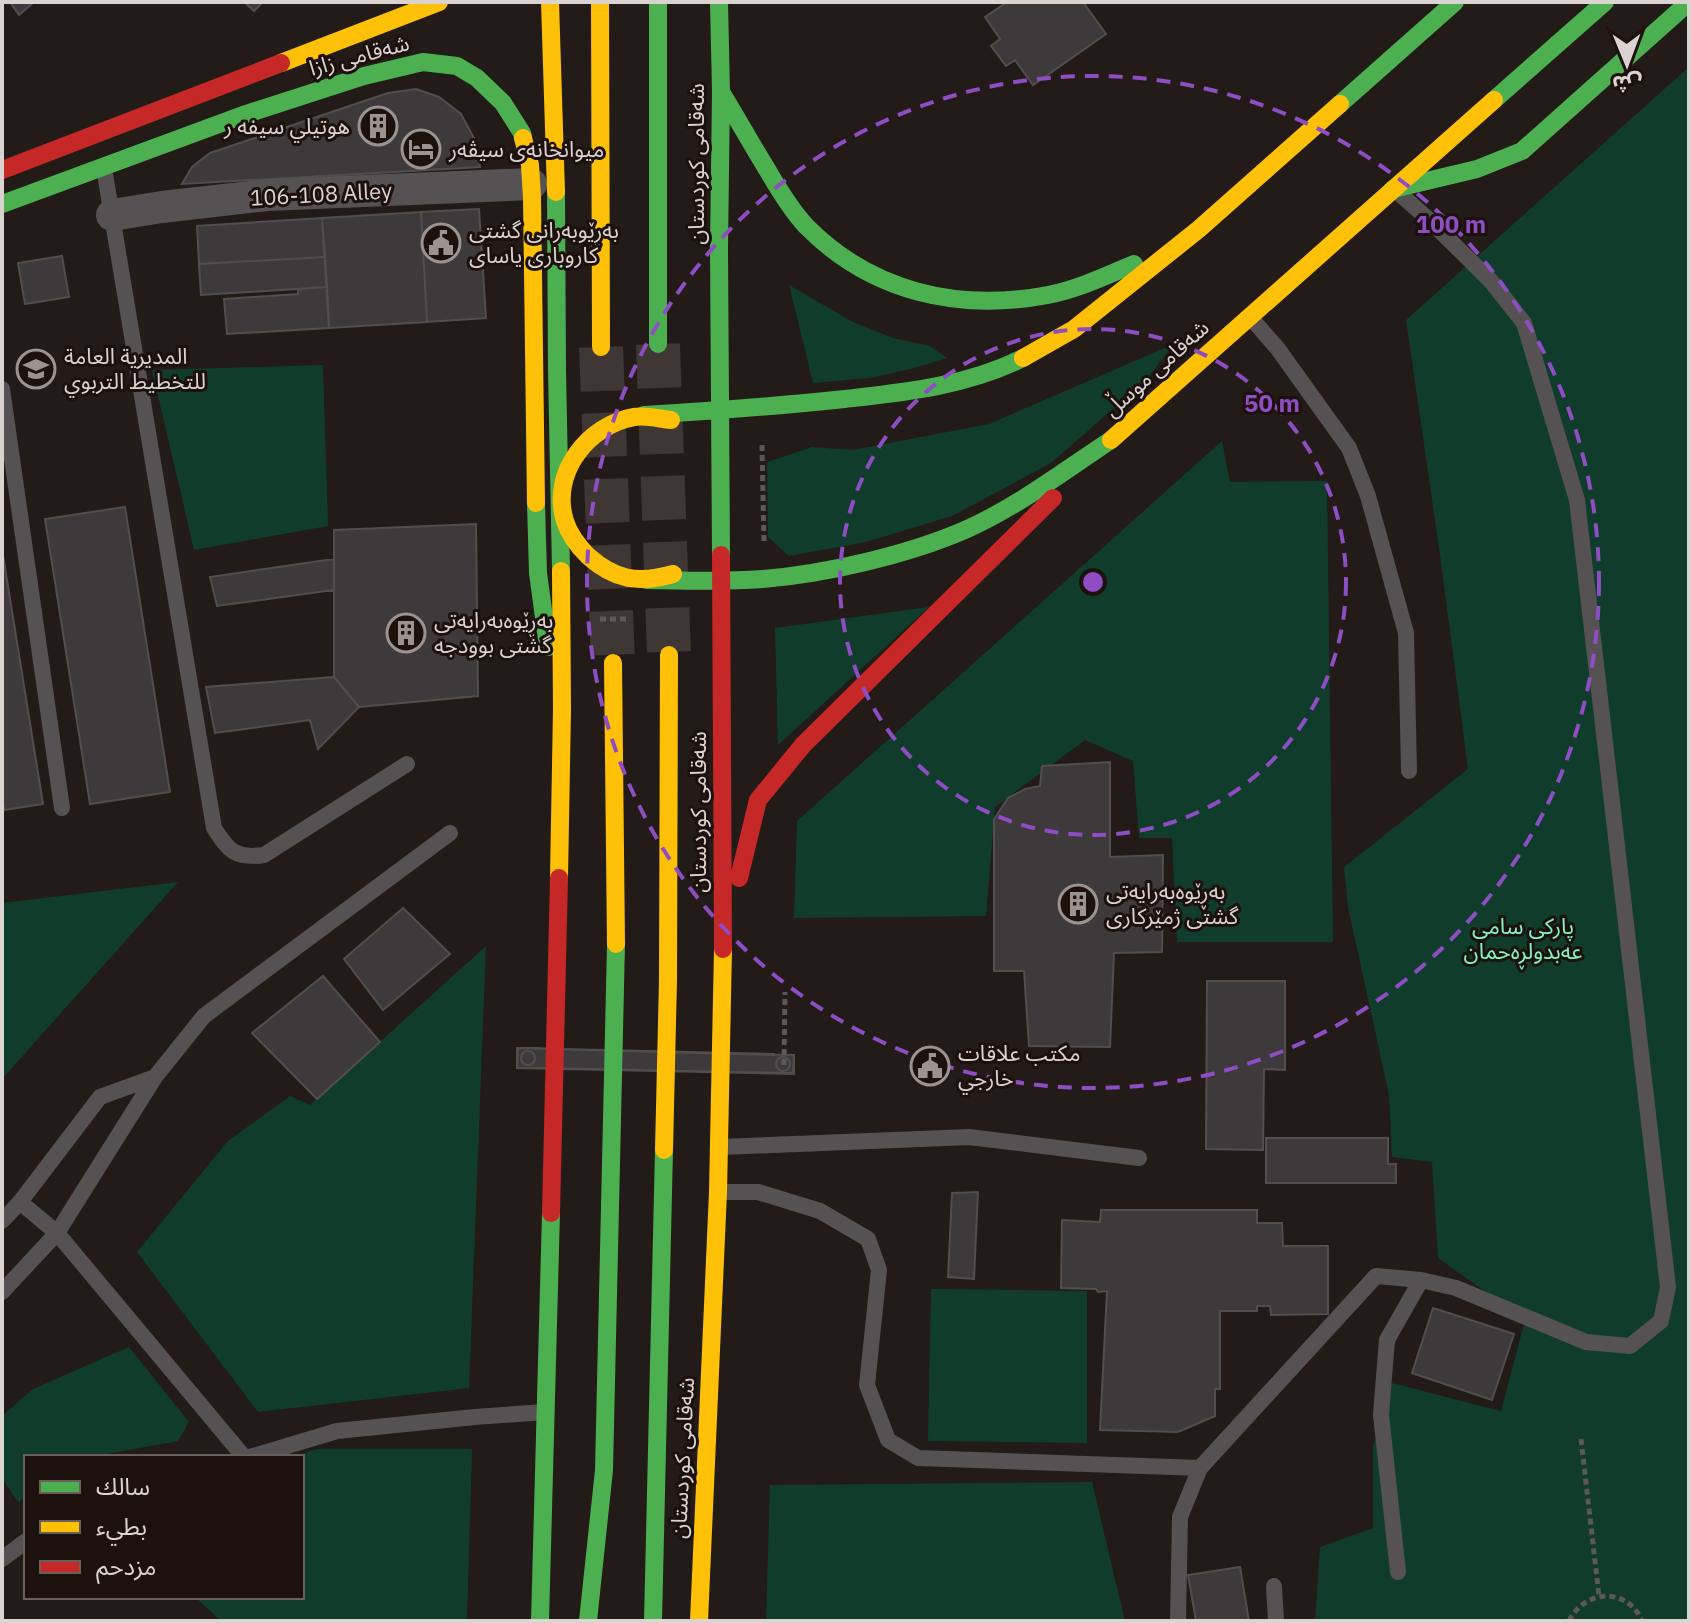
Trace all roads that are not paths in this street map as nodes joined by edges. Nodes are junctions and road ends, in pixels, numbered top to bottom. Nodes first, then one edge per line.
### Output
1 (439, 2) edge
2 (550, 2) edge
3 (600, 2) edge
4 (658, 2) edge
5 (719, 2) edge
6 (1455, 2) edge
7 (1605, 2) edge
8 (1689, 2) edge
9 (721, 92) junction
10 (8, 161) edge
11 (104, 166) junction
12 (531, 184) junction
13 (1393, 189) junction
14 (2, 204) edge
15 (112, 215) junction
16 (1199, 229) junction
17 (1250, 317) junction
18 (658, 344) tunnel mouth
19 (601, 347) tunnel mouth
20 (2, 389) edge
21 (720, 410) junction
22 (644, 415) junction
23 (1115, 437) junction
24 (721, 475) junction
25 (561, 498) junction
26 (721, 521) junction
27 (646, 580) junction
28 (721, 581) junction
29 (669, 655) tunnel mouth
30 (613, 663) tunnel mouth
31 (562, 709) junction
32 (407, 764) dead end
33 (1409, 771) dead end
34 (62, 808) dead end
35 (450, 833) dead end
36 (723, 941) junction
37 (155, 1077) junction
38 (719, 1147) junction
39 (1139, 1158) dead end
40 (718, 1192) junction
41 (20, 1202) junction
42 (2, 1221) edge
43 (57, 1233) junction
44 (1421, 1280) junction
45 (2, 1292) edge
46 (546, 1412) junction
47 (245, 1455) edge
48 (254, 1455) edge
49 (1200, 1468) junction
50 (24, 1542) edge
51 (2, 1559) edge
52 (1398, 1572) dead end
53 (1274, 1586) dead end
54 (540, 1621) edge
55 (588, 1621) edge
56 (653, 1621) edge
57 (699, 1621) edge
58 (1178, 1621) edge
59 (1276, 1621) edge

1 - 10 main road, شەقامی زازا
2 - 25 main road
3 - 19 main road
4 - 18 main road, شەقامی کوردستان
5 - 9 main road, شەقامی کوردستان
6 - 16 main road
7 - 13 main road, شەقامی موسڵ
8 - 13 main road
9 - 16 main road
9 - 21 main road, شەقامی کوردستان
11 - 12 main road, شەقامی زازا
11 - 14 main road, شەقامی زازا
11 - 15 lane
12 - 15 street, 106-108 Alley
12 - 31 main road, شەقامی زازا
13 - 17 main road, شەقامی موسڵ
13 - 44 lane
15 - 32 lane
16 - 21 main road
17 - 23 main road, شەقامی موسڵ
17 - 33 lane
20 - 34 lane
21 - 22 main road
21 - 24 main road, شەقامی کوردستان
22 - 24 main road
22 - 25 main road
23 - 28 main road, شەقامی موسڵ
23 - 36 main road
24 - 26 main road, شەقامی کوردستان
25 - 27 main road
25 - 31 main road
26 - 27 main road
26 - 28 main road, شەقامی کوردستان
27 - 28 main road, شەقامی موسڵ
28 - 36 main road, شەقامی کوردستان
29 - 56 main road, شەقامی کوردستان
30 - 55 main road
31 - 46 main road
35 - 37 lane
36 - 38 main road, شەقامی کوردستان
37 - 41 lane
37 - 43 lane
38 - 39 lane
38 - 40 main road, شەقامی کوردستان
40 - 49 lane
40 - 57 main road, شەقامی کوردستان
41 - 42 lane
41 - 43 lane
43 - 45 lane
43 - 47 lane
44 - 49 lane
44 - 52 lane
46 - 48 lane
46 - 54 main road
49 - 58 lane
50 - 51 lane
53 - 59 lane

